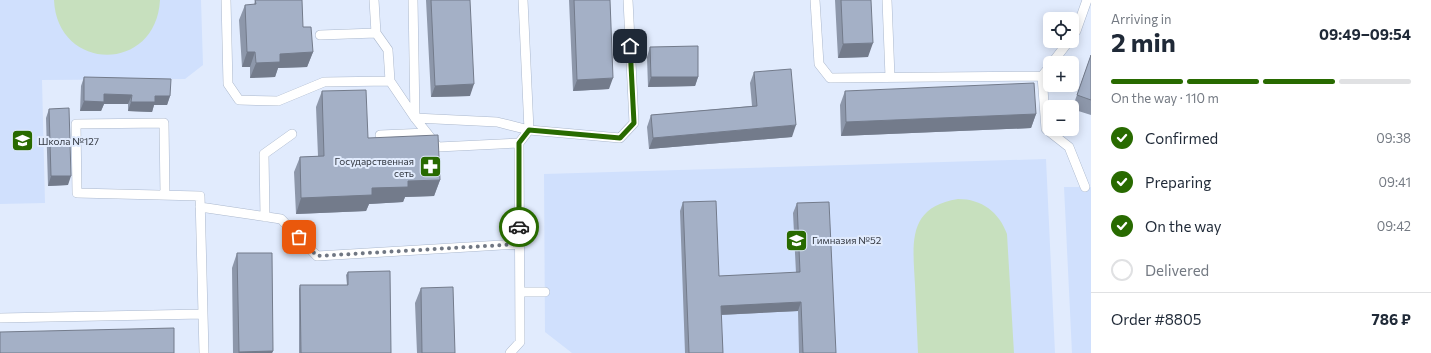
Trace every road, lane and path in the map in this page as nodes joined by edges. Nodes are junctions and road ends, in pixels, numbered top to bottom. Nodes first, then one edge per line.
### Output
1 (226, 0) edge
2 (374, 0) edge
3 (412, 0) edge
4 (523, 0) edge
5 (628, 0) edge
6 (815, 0) edge
7 (887, 0) edge
8 (1087, 0) edge
9 (1079, 23) edge
10 (376, 33) junction
11 (320, 35) dead end
12 (1042, 76) joint
13 (890, 77) junction
14 (390, 81) junction
15 (415, 118) junction
16 (529, 130) junction
17 (427, 133) junction
18 (292, 134) dead end
19 (380, 135) dead end
20 (519, 143) junction
21 (1085, 187) dead end
22 (165, 194) junction
23 (200, 208) junction
24 (264, 217) junction
25 (520, 244) junction
26 (520, 292) junction
27 (545, 292) dead end
28 (203, 314) junction
29 (0, 318) edge
30 (204, 353) edge
31 (510, 353) edge

1 - 14 lane
2 - 10 lane
3 - 15 lane
4 - 16 lane
5 - 16 lane
6 - 13 lane
7 - 13 lane
8 - 9 lane
10 - 11 lane
10 - 14 lane
12 - 13 lane
12 - 21 lane
14 - 15 lane
15 - 16 lane
15 - 17 lane
16 - 20 lane
17 - 19 lane
17 - 20 lane
18 - 24 lane
20 - 25 lane
22 - 22 lane
22 - 23 lane
23 - 24 lane
23 - 28 lane
24 - 25 lane
25 - 26 lane
26 - 27 lane
26 - 31 lane
28 - 29 lane
28 - 30 lane

